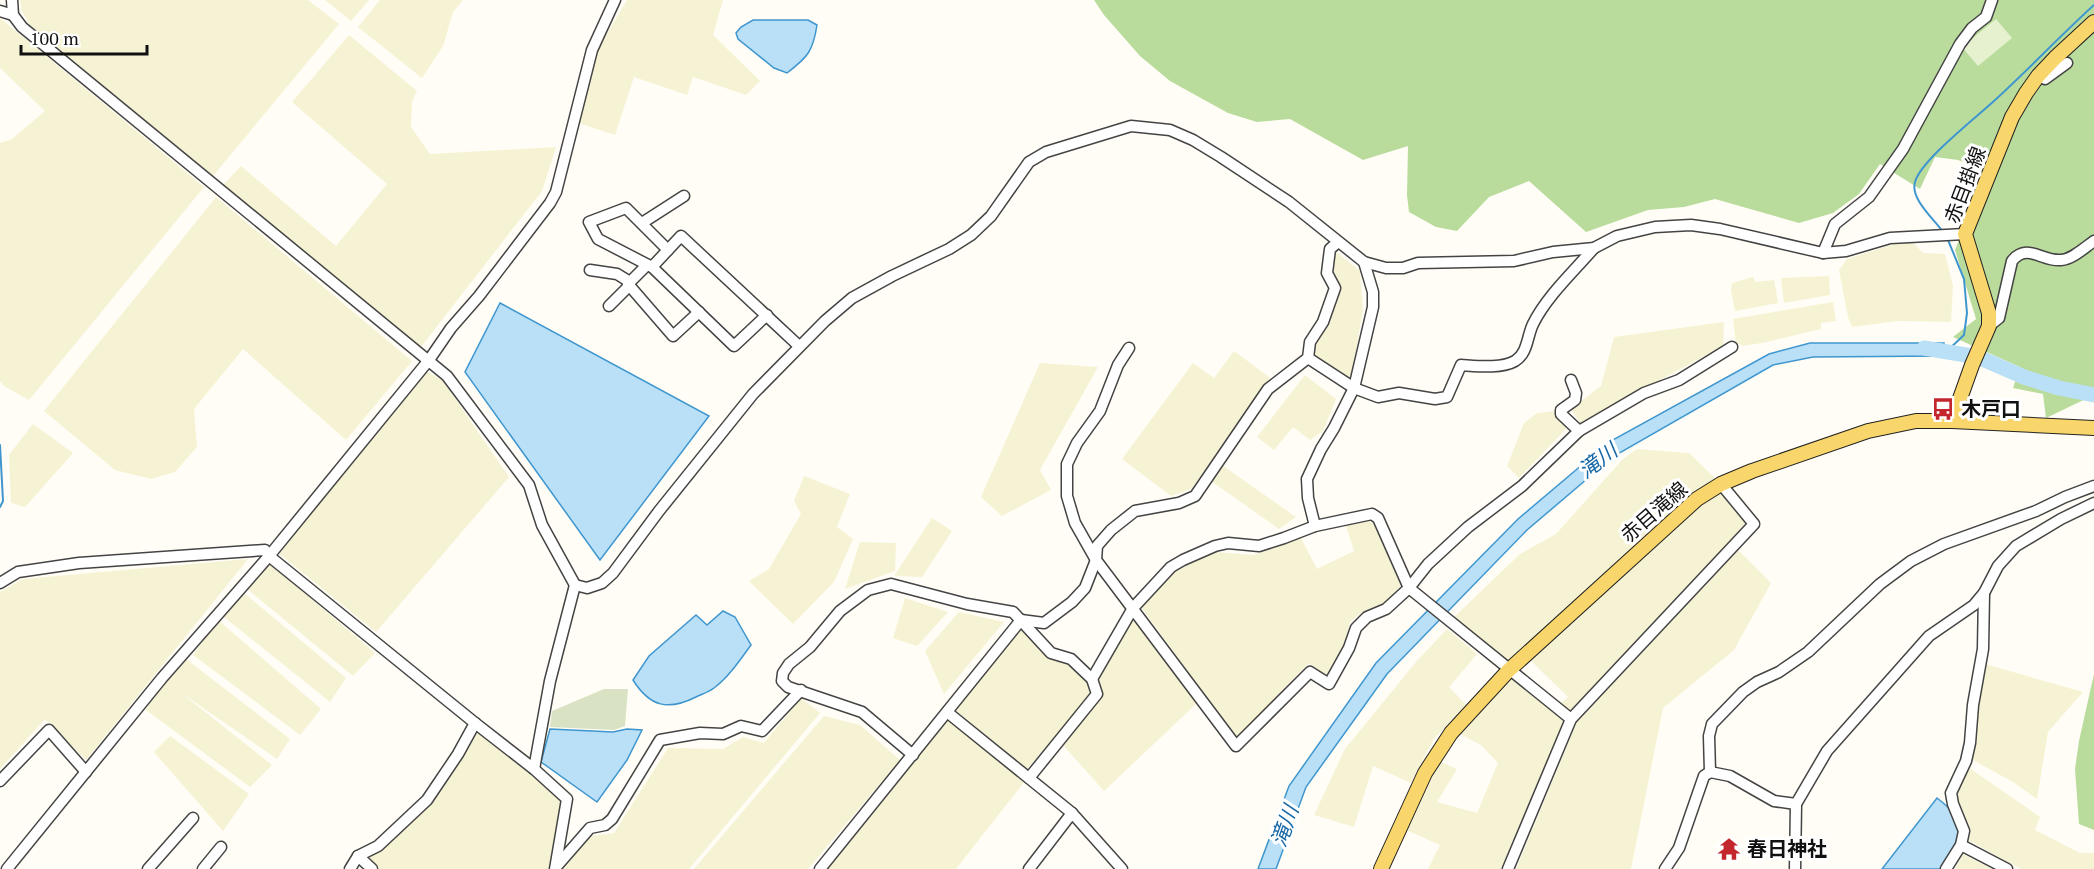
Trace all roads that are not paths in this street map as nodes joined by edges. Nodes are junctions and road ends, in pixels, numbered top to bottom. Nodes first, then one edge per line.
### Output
1 (12, 0) edge
2 (615, 0) edge
3 (1992, 0) edge
4 (0, 12) edge
5 (13, 15) junction
6 (2094, 22) edge
7 (2067, 63) dead end
8 (2038, 76) junction
9 (684, 196) dead end
10 (642, 223) junction
11 (1962, 234) junction
12 (2094, 241) edge
13 (1338, 242) junction
14 (1594, 248) junction
15 (668, 250) junction
16 (1823, 253) junction
17 (1364, 262) junction
18 (649, 266) junction
19 (590, 270) dead end
20 (630, 283) junction
21 (609, 306) dead end
22 (699, 312) junction
23 (767, 315) junction
24 (1989, 326) junction
25 (799, 346) junction
26 (1732, 347) dead end
27 (1129, 348) dead end
28 (1308, 358) junction
29 (429, 360) junction
30 (1571, 380) dead end
31 (1354, 388) junction
32 (1952, 421) junction
33 (2094, 428) edge
34 (1579, 431) junction
35 (1721, 484) junction
36 (2094, 486) edge
37 (2094, 503) edge
38 (1315, 526) junction
39 (269, 556) junction
40 (1096, 560) junction
41 (0, 583) edge
42 (575, 585) junction
43 (1414, 591) junction
44 (1984, 593) junction
45 (1133, 608) junction
46 (1021, 620) junction
47 (1509, 670) junction
48 (1092, 679) junction
49 (801, 690) junction
50 (947, 712) junction
51 (1571, 719) junction
52 (475, 723) junction
53 (913, 755) junction
54 (534, 769) junction
55 (86, 772) junction
56 (1710, 772) junction
57 (1029, 778) junction
58 (0, 781) edge
59 (1796, 804) junction
60 (1072, 813) junction
61 (193, 818) dead end
62 (1961, 845) junction
63 (221, 847) dead end
64 (358, 856) junction
65 (153, 868) edge
66 (7, 869) edge
67 (203, 869) edge
68 (350, 869) edge
69 (372, 869) edge
70 (555, 869) edge
71 (820, 869) edge
72 (1029, 869) edge
73 (1122, 869) edge
74 (1381, 869) edge
75 (1508, 869) edge
76 (1665, 869) edge
77 (1795, 869) edge
78 (1946, 869) edge
79 (2007, 869) edge

1 - 5 street
2 - 29 street
3 - 16 street
4 - 5 street
5 - 29 street
6 - 8 main road, 赤目掛線
7 - 8 street
8 - 11 main road, 赤目掛線
9 - 10 street
10 - 15 street
10 - 18 street
11 - 16 street
11 - 24 main road, 赤目掛線
12 - 24 street
13 - 17 street
13 - 25 street
13 - 28 street
14 - 16 street
14 - 17 street
14 - 31 street
15 - 18 street
15 - 23 street
17 - 31 street
18 - 20 street
18 - 22 street
19 - 20 street
20 - 21 street
20 - 22 street
22 - 23 street
23 - 25 street
24 - 32 main road
25 - 42 street
26 - 34 street
27 - 40 street
28 - 31 street
28 - 40 street
29 - 39 street
29 - 42 street
30 - 34 street
31 - 38 street
32 - 33 main road, 赤目滝線
32 - 35 main road, 赤目滝線
34 - 43 street
35 - 47 main road, 赤目滝線
35 - 51 street
36 - 56 street
37 - 44 street
38 - 43 street
38 - 45 street
39 - 41 street
39 - 52 street
39 - 55 street
40 - 45 street
40 - 46 street
42 - 54 street
43 - 45 street
43 - 47 street
44 - 59 street
44 - 62 street
45 - 48 street
46 - 48 street
46 - 49 street
46 - 50 street
47 - 51 street
47 - 74 main road, 赤目滝線
48 - 57 street
49 - 53 street
49 - 70 street
50 - 53 street
50 - 57 street
51 - 75 street
52 - 54 street
52 - 64 street
53 - 71 street
54 - 70 street
55 - 58 street
55 - 66 street
56 - 59 street
56 - 76 street
57 - 60 street
59 - 77 street
60 - 72 street
60 - 73 street
61 - 65 street
62 - 78 street
62 - 79 street
63 - 67 street
64 - 68 street
64 - 69 street

